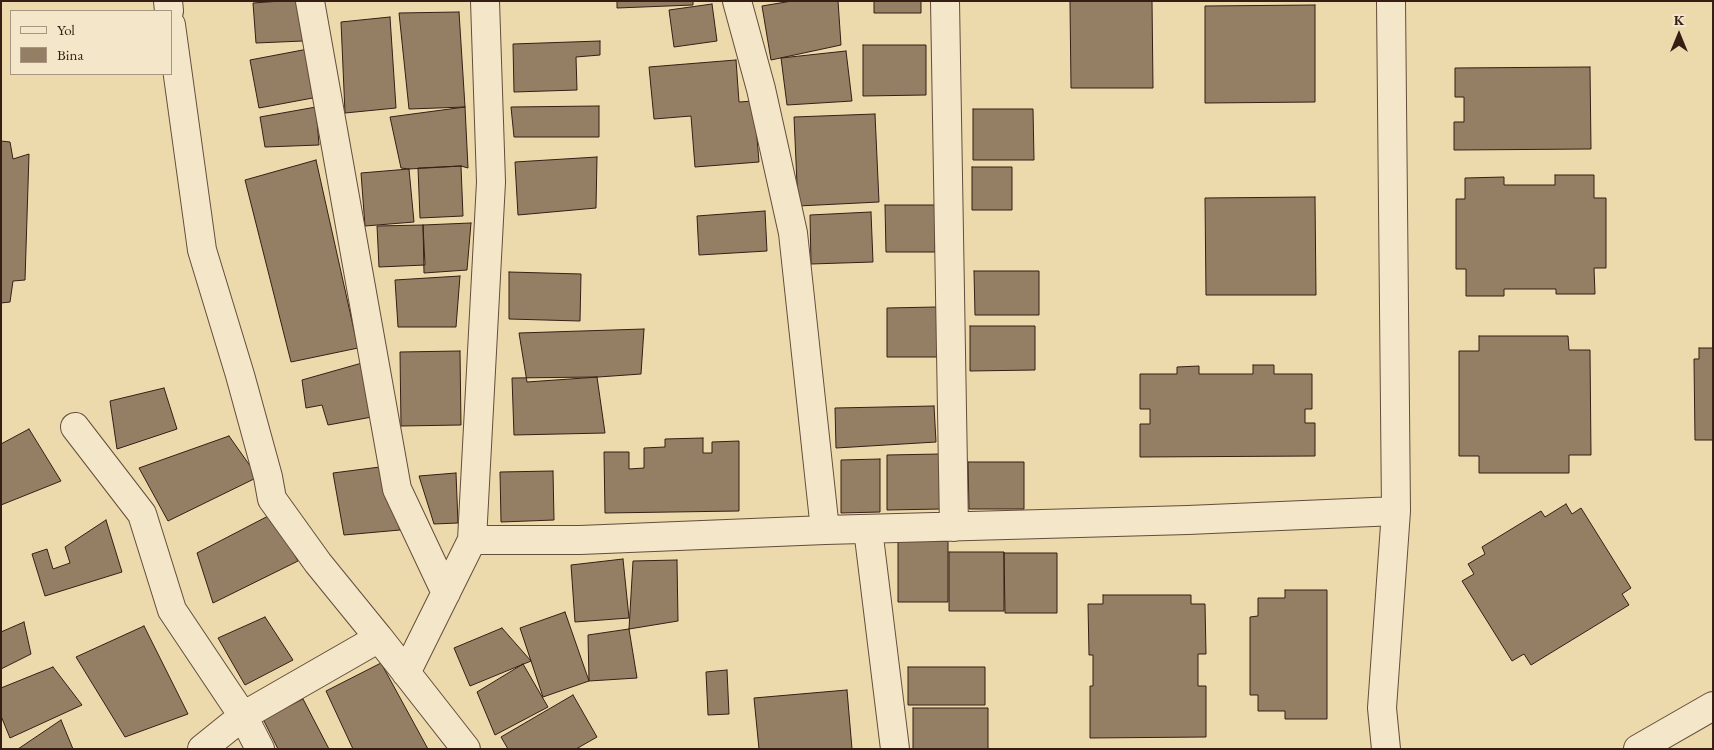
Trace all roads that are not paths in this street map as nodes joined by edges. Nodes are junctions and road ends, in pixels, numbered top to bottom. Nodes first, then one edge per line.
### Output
1 (310, 1) edge
2 (485, 1) edge
3 (737, 1) edge
4 (945, 1) edge
5 (1391, 1) edge
6 (172, 33) edge
7 (75, 427) dead end
8 (1396, 511) junction
9 (954, 527) junction
10 (868, 529) junction
11 (825, 530) junction
12 (472, 540) junction
13 (446, 593) junction
14 (379, 638) junction
15 (406, 673) junction
16 (1713, 706) edge
17 (243, 716) junction
18 (202, 749) edge
19 (260, 749) edge
20 (466, 749) edge
21 (895, 749) edge
22 (1386, 749) edge
23 (1638, 749) edge

1 - 13 street
2 - 12 street
3 - 11 street
4 - 9 street
5 - 8 street
6 - 14 street
7 - 17 street
8 - 9 street
8 - 22 street
9 - 10 street
10 - 11 street
10 - 21 street
11 - 12 street
12 - 13 street
13 - 15 street
14 - 15 street
14 - 17 street
15 - 20 street
16 - 23 street
17 - 18 street
17 - 19 street

